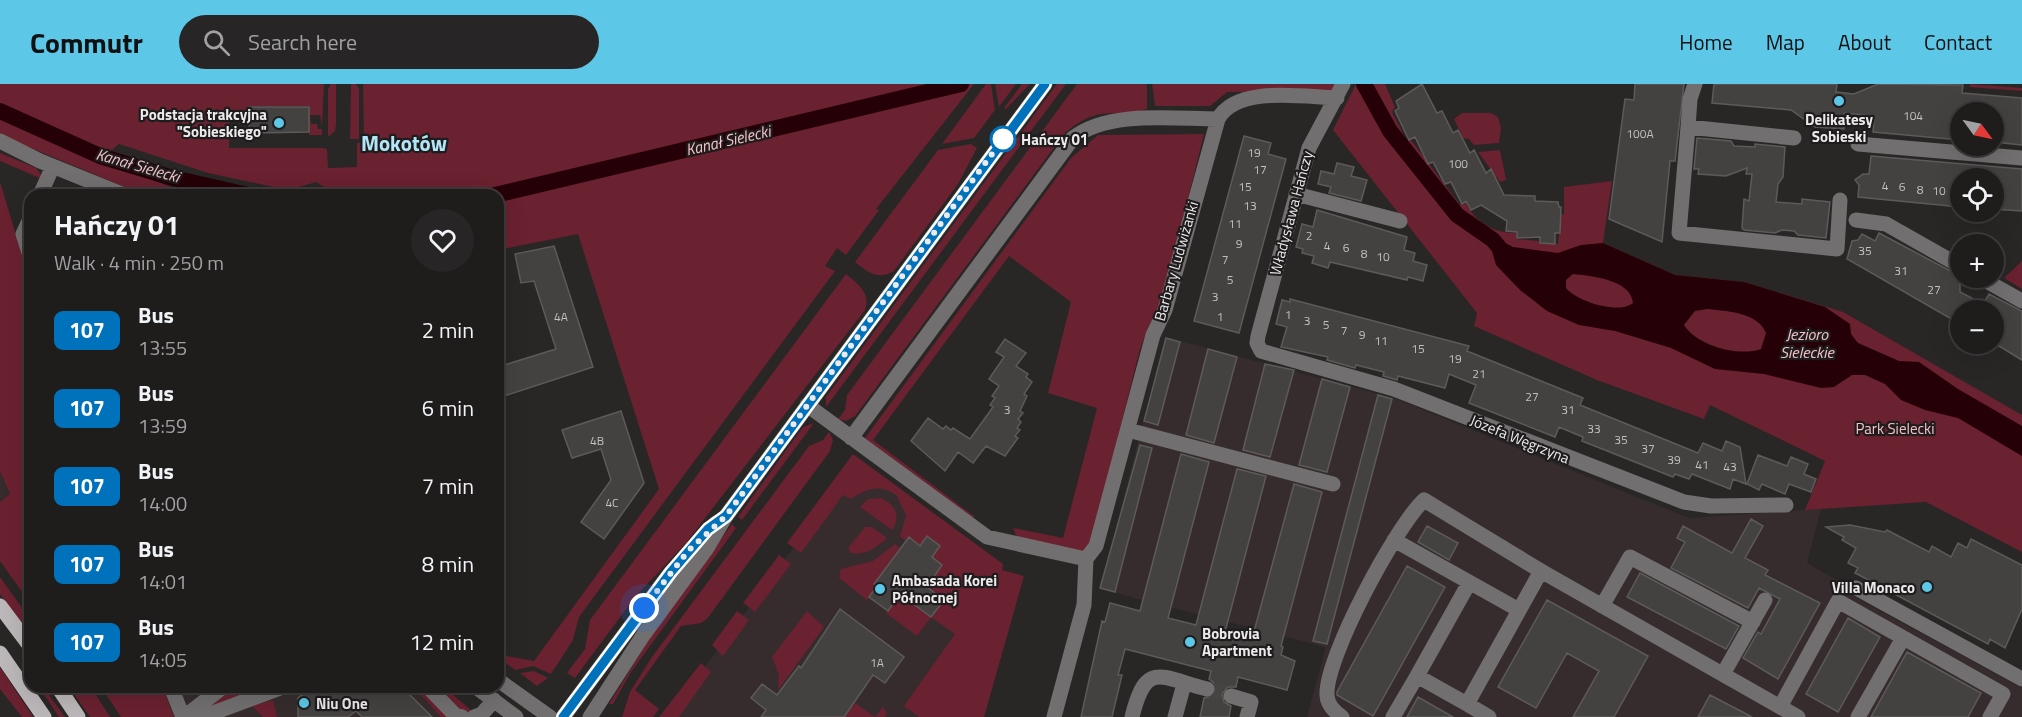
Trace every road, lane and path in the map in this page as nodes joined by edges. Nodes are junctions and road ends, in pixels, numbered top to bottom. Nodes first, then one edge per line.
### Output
1 (1045, 84) edge
2 (1695, 84) edge
3 (1340, 91) edge
4 (1218, 119) junction
5 (1688, 127) junction
6 (1794, 138) dead end
7 (0, 141) edge
8 (1858, 144) dead end
9 (2022, 158) edge
10 (53, 166) junction
11 (43, 189) edge
12 (109, 189) edge
13 (1296, 194) junction
14 (1839, 200) dead end
15 (1856, 220) dead end
16 (1400, 221) dead end
17 (1950, 260) edge
18 (1999, 288) edge
19 (2022, 301) edge
20 (1258, 348) joint
21 (807, 405) junction
22 (1128, 430) junction
23 (851, 438) junction
24 (1333, 484) dead end
25 (1786, 505) dead end
26 (726, 516) junction
27 (1394, 540) junction
28 (1086, 559) junction
29 (1540, 571) junction
30 (1469, 583) junction
31 (1856, 588) dead end
32 (1765, 600) dead end
33 (0, 606) edge
34 (1602, 606) junction
35 (1519, 610) junction
36 (1752, 622) junction
37 (24, 638) edge
38 (1903, 638) junction
39 (0, 653) edge
40 (1723, 674) junction
41 (1417, 676) junction
42 (2022, 679) edge
43 (504, 684) edge
44 (1184, 684) junction
45 (24, 688) edge
46 (1206, 689) tunnel mouth
47 (28, 693) edge
48 (62, 693) edge
49 (174, 693) edge
50 (216, 693) edge
51 (267, 693) edge
52 (434, 693) edge
53 (484, 693) edge
54 (1231, 696) tunnel mouth
55 (494, 700) junction
56 (1467, 704) junction
57 (1780, 707) junction
58 (44, 717) edge
59 (78, 717) edge
60 (184, 717) edge
61 (202, 717) edge
62 (462, 717) edge
63 (474, 717) edge
64 (516, 717) edge
65 (550, 717) edge
66 (563, 717) edge
67 (590, 717) edge
68 (1054, 717) edge
69 (1132, 717) edge
70 (1175, 717) edge
71 (1247, 717) edge
72 (1342, 717) edge
73 (1393, 717) edge
74 (1490, 717) edge
75 (1798, 717) edge
76 (1858, 717) edge
77 (1990, 717) edge

1 - 21 street
2 - 5 street
3 - 4 street
3 - 13 street, Władysława Hańczy
4 - 22 street, Barbary Ludwiżanki
4 - 23 street
5 - 6 street
5 - 14 street
7 - 10 street
8 - 9 street
10 - 11 street
10 - 12 street
13 - 16 street
13 - 20 street, Władysława Hańczy
15 - 17 street
18 - 19 street
20 - 25 street, Józefa Węgrzyna
21 - 23 street
21 - 26 street
22 - 24 street
22 - 28 street, Barbary Ludwiżanki
23 - 28 street
26 - 66 street
26 - 67 street
27 - 29 street
27 - 30 street
27 - 72 street
28 - 68 street
29 - 34 street
29 - 35 street
30 - 35 street
30 - 41 street
31 - 42 street
32 - 36 street
33 - 37 main road
34 - 36 street
34 - 40 street
35 - 56 street
36 - 40 street
38 - 57 street
38 - 76 street
38 - 77 street
39 - 45 main road
40 - 57 street
41 - 56 street
41 - 73 street
43 - 65 street
44 - 46 street
44 - 69 street
44 - 70 street
47 - 58 main road
48 - 59 main road
49 - 60 street
50 - 60 street
51 - 61 street
52 - 62 street
53 - 55 street
54 - 71 street
55 - 63 street
55 - 64 street
56 - 74 street
57 - 75 street

